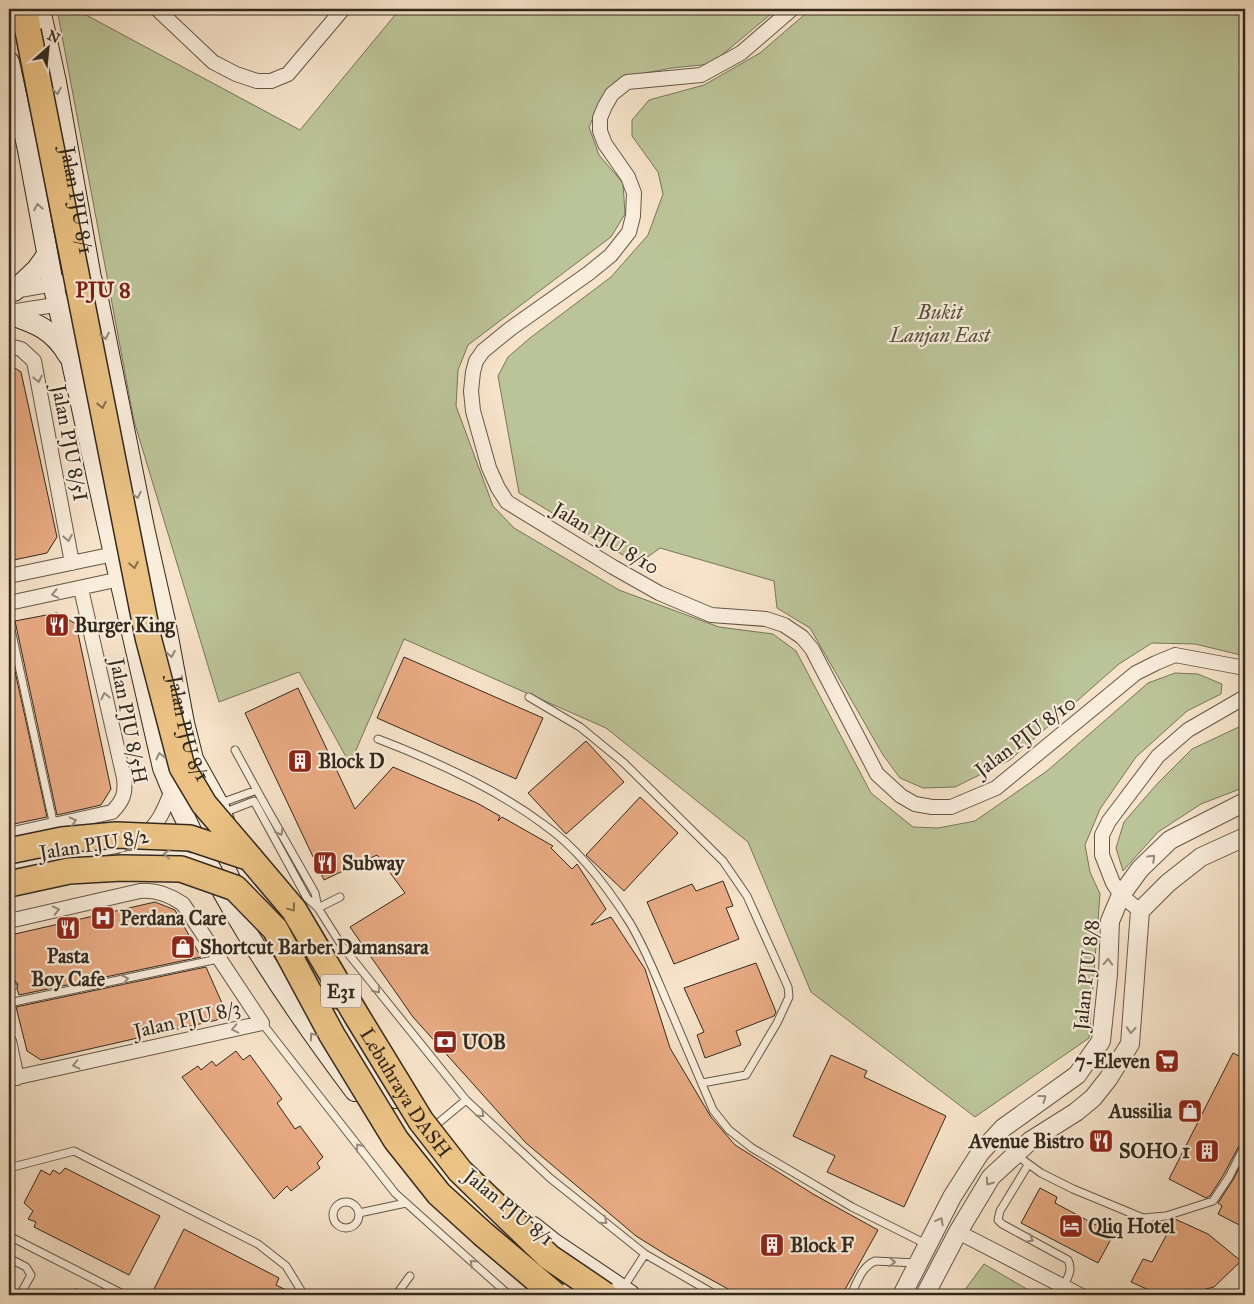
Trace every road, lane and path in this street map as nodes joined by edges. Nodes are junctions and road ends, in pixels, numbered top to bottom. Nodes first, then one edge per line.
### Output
1 (25, 9) edge
2 (40, 9) edge
3 (157, 9) edge
4 (792, 9) edge
5 (339, 10) edge
6 (9, 62) edge
7 (46, 255) junction
8 (91, 278) junction
9 (53, 284) junction
10 (12, 291) edge
11 (98, 299) junction
12 (59, 304) junction
13 (9, 313) edge
14 (9, 346) edge
15 (72, 363) junction
16 (114, 554) junction
17 (72, 563) junction
18 (9, 576) edge
19 (120, 579) junction
20 (81, 589) junction
21 (9, 603) edge
22 (9, 620) edge
23 (1245, 668) edge
24 (1245, 697) edge
25 (529, 698) dead end
26 (378, 739) dead end
27 (236, 750) dead end
28 (172, 790) junction
29 (256, 790) junction
30 (1245, 802) edge
31 (220, 809) junction
32 (54, 826) junction
33 (9, 835) edge
34 (1245, 837) edge
35 (9, 851) edge
36 (250, 858) junction
37 (9, 868) edge
38 (212, 872) junction
39 (9, 879) edge
40 (9, 884) edge
41 (1121, 895) junction
42 (340, 897) dead end
43 (318, 908) junction
44 (1140, 911) junction
45 (9, 921) edge
46 (218, 959) junction
47 (9, 1003) edge
48 (262, 1023) junction
49 (9, 1041) edge
50 (13, 1079) edge
51 (702, 1083) junction
52 (466, 1100) junction
53 (425, 1134) junction
54 (1245, 1145) edge
55 (1022, 1160) junction
56 (9, 1168) edge
57 (406, 1202) junction
58 (359, 1213) dead end
59 (958, 1232) junction
60 (9, 1236) edge
61 (927, 1244) junction
62 (645, 1254) junction
63 (9, 1258) edge
64 (918, 1263) junction
65 (410, 1276) dead end
66 (1063, 1287) junction
67 (619, 1293) edge
68 (20, 1295) edge
69 (68, 1295) edge
70 (80, 1295) edge
71 (125, 1295) edge
72 (300, 1295) edge
73 (396, 1295) edge
74 (509, 1295) edge
75 (555, 1295) edge
76 (565, 1295) edge
77 (716, 1295) edge
78 (851, 1295) edge
79 (902, 1295) edge
80 (925, 1295) edge
81 (1080, 1295) edge

1 -> 36 highway, Lebuhraya DASH, bridge
2 -> 8 main road, Jalan PJU 8/1
3 - 5 street
4 - 23 street, Jalan PJU 8/10
7 -> 6 main road, Jalan PJU 8/1
7 - 9 main road, Jalan PJU 8/1
7 - 10 main road
8 - 9 street
8 - 11 main road, Jalan PJU 8/1
9 - 10 street
9 - 12 main road, Jalan PJU 8/1
11 - 12 street
11 -> 31 main road, Jalan PJU 8/1
12 - 13 street
12 - 15 main road, Jalan PJU 8/1
13 - 15 main road
14 -> 17 street, Jalan PJU 8/5I
15 - 16 main road, Jalan PJU 8/1
16 - 17 street
16 - 19 main road, Jalan PJU 8/1
17 - 18 street
19 - 20 street
28 -> 19 main road, Jalan PJU 8/1
20 -> 21 street
32 -> 20 street, Jalan PJU 8/5H
22 - 32 lane
24 - 41 street
25 - 51 lane
26 - 51 lane
27 - 29 lane
28 - 37 street, Jalan PJU 8/2
28 - 38 main road, Jalan PJU 8/1
29 - 31 lane
29 -> 43 lane
41 -> 30 street, Jalan PJU 8/8
31 - 43 lane
31 - 53 main road, Jalan PJU 8/1
32 - 33 street, Jalan PJU 8/5H
34 - 44 street
35 - 36 highway, bridge
36 -> 67 highway, Lebuhraya DASH / E31, bridge
38 -> 39 street, Jalan PJU 8/2
76 -> 38 main road, Jalan PJU 8/1
40 - 75 highway, Lebuhraya DASH / E31, bridge
41 - 44 street
61 -> 41 street, Jalan PJU 8/8
42 - 43 lane
43 -> 52 lane
44 -> 55 street
45 -> 46 street, Jalan PJU 8/3
47 -> 46 lane
46 - 48 street, Jalan PJU 8/3
48 -> 50 street, Jalan PJU 8/3
57 -> 48 lane
49 - 50 street, Jalan PJU 8/3
51 - 61 lane
52 - 53 lane
52 -> 62 lane
53 - 67 main road, Jalan PJU 8/1
54 - 55 lane
55 -> 59 street
55 -> 66 lane
56 - 72 lane
57 - 58 lane
74 -> 57 lane
59 - 66 street
59 - 80 street
60 - 71 lane
61 - 64 street, Jalan PJU 8/8
62 - 67 lane
62 - 77 lane
63 - 68 lane
78 -> 64 lane
64 - 79 street, Jalan PJU 8/8
65 - 73 lane
66 - 81 street
69 - 70 lane

